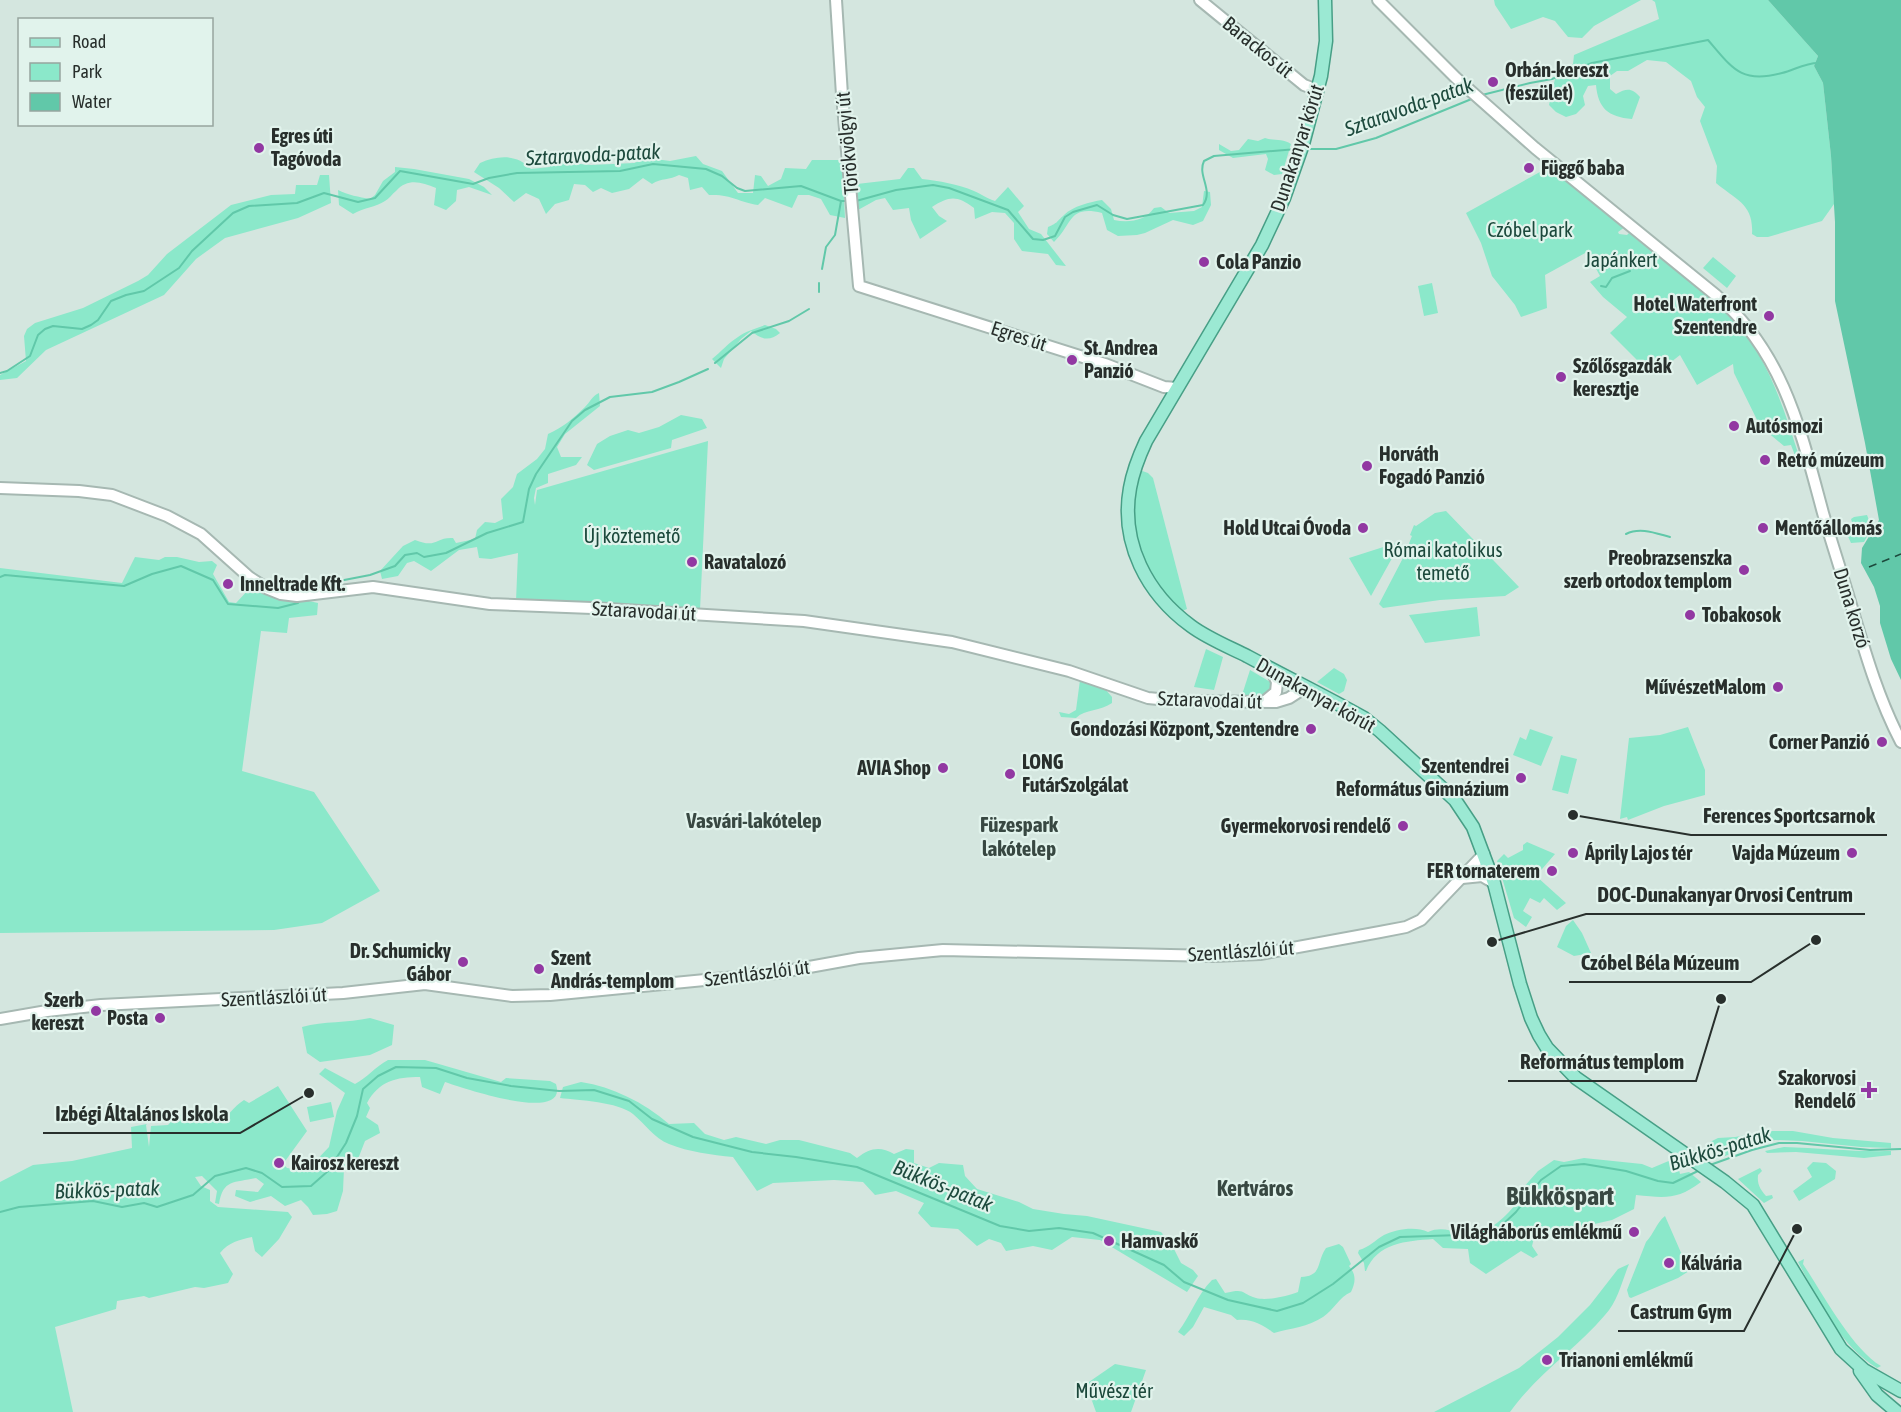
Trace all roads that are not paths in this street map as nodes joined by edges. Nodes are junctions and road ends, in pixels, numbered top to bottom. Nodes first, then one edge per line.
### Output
1 (836, 0) edge
2 (1200, 0) edge
3 (1378, 0) edge
4 (1326, 1) edge
5 (1317, 90) junction
6 (859, 286) joint
7 (1177, 388) junction
8 (0, 488) edge
9 (1271, 669) junction
10 (1306, 687) junction
11 (1265, 701) junction
12 (1901, 742) edge
13 (1484, 854) junction
14 (1461, 878) junction
15 (1494, 883) junction
16 (0, 1019) edge
17 (1852, 1360) junction
18 (1901, 1391) edge
19 (1897, 1412) edge

1 - 6 street, Törökvölgyi út
2 - 5 street, Barackos út
3 - 12 street, Duna korzó
4 - 5 main road, Dunakanyar körút
5 - 7 main road, Dunakanyar körút
6 - 7 street, Egres út
7 - 9 main road, Dunakanyar körút
8 - 11 street, Sztaravodai út
9 - 10 main road, Dunakanyar körút
9 - 11 street
10 - 11 street, Sztaravodai út
10 - 13 main road, Dunakanyar körút
13 - 14 street, Szentlászlói út
13 - 15 main road, Dunakanyar körút
14 - 15 street
14 - 16 street, Szentlászlói út
15 - 17 main road, Dunakanyar körút
17 - 18 main road, Dunakanyar körút
17 - 19 main road

